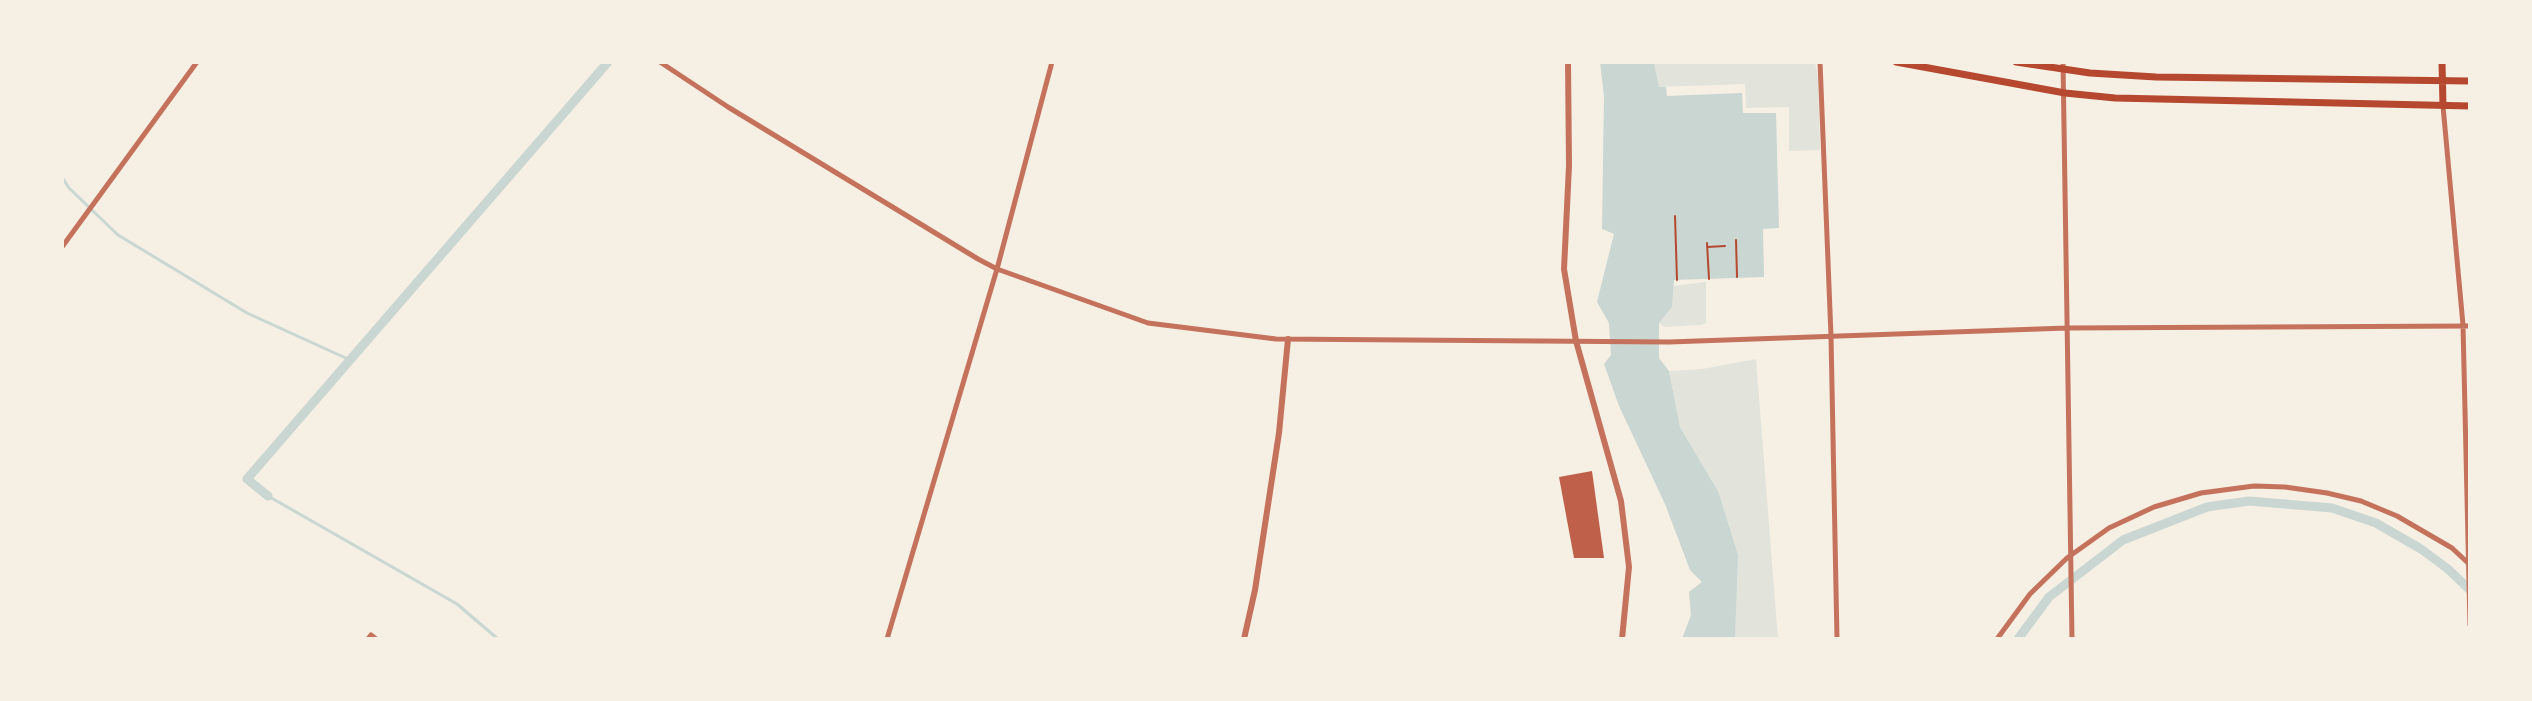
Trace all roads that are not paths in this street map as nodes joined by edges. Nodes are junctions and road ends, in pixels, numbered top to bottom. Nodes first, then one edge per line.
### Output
1 (197, 62) edge
2 (660, 62) edge
3 (1052, 62) edge
4 (1568, 62) edge
5 (1820, 62) edge
6 (1896, 62) edge
7 (2016, 62) edge
8 (2442, 62) edge
9 (2063, 65) edge
10 (2441, 81) junction
11 (2470, 81) edge
12 (2065, 93) junction
13 (2443, 106) junction
14 (2470, 106) edge
15 (62, 247) edge
16 (997, 269) junction
17 (2466, 326) edge
18 (2067, 328) junction
19 (1831, 336) junction
20 (1288, 339) junction
21 (1576, 341) junction
22 (2071, 555) junction
23 (2468, 563) edge
24 (2469, 576) edge
25 (2469, 603) edge
26 (2470, 625) edge
27 (368, 639) edge
28 (376, 639) edge
29 (887, 639) edge
30 (1244, 639) edge
31 (1622, 639) edge
32 (1837, 639) edge
33 (1997, 639) edge
34 (2072, 639) edge

1 - 15 street
2 - 16 street
3 - 16 street
4 - 21 street
5 - 19 street
6 - 12 main road
7 - 9 main road
8 - 10 main road
9 - 10 main road
9 - 12 street
10 - 11 main road
10 - 13 main road
12 - 13 main road
12 - 18 street
13 - 14 main road
13 - 17 street
16 - 20 street
16 - 29 street
17 - 18 street
17 - 23 street
18 - 19 street
18 - 22 street
19 - 21 street
19 - 32 street
20 - 21 street
20 - 30 street
21 - 31 street
22 - 23 street
22 - 33 street
22 - 34 street
23 - 24 street
24 - 25 street
25 - 26 street
27 - 28 street

